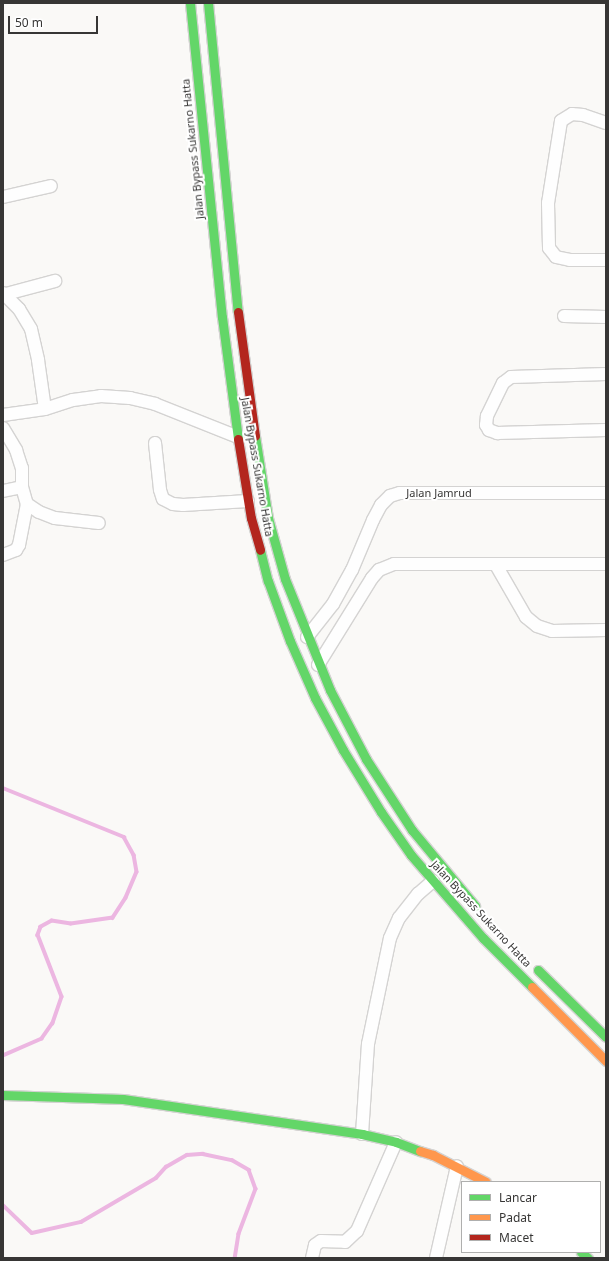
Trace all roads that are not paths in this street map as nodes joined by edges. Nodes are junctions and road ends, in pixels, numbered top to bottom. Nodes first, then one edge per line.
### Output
1 (190, 3) edge
2 (208, 3) edge
3 (215, 78) junction
4 (198, 80) junction
5 (219, 113) junction
6 (201, 114) junction
7 (606, 123) edge
8 (51, 186) dead end
9 (3, 197) edge
10 (606, 260) edge
11 (55, 281) dead end
12 (5, 293) edge
13 (564, 316) dead end
14 (606, 317) edge
15 (606, 374) edge
16 (46, 410) junction
17 (3, 415) edge
18 (3, 428) edge
19 (606, 430) edge
20 (238, 437) junction
21 (155, 443) dead end
22 (22, 487) junction
23 (3, 491) edge
24 (606, 493) edge
25 (248, 501) junction
26 (28, 504) junction
27 (99, 523) dead end
28 (3, 555) edge
29 (606, 564) edge
30 (496, 565) junction
31 (606, 630) edge
32 (307, 637) junction
33 (318, 665) junction
34 (433, 881) junction
35 (482, 913) dead end
36 (529, 961) dead end
37 (603, 1034) edge
38 (589, 1043) junction
39 (606, 1061) edge
40 (3, 1095) edge
41 (362, 1134) junction
42 (396, 1142) junction
43 (457, 1166) junction
44 (484, 1181) edge
45 (312, 1258) edge
46 (436, 1258) edge

1 - 4 main road, Jalan Bypass Sukarno Hatta
2 - 3 main road, Jalan Bypass Sukarno Hatta
3 - 4 main road
3 - 5 main road, Jalan Bypass Sukarno Hatta
4 - 6 main road, Jalan Bypass Sukarno Hatta
5 - 6 main road
5 - 32 main road, Jalan Bypass Sukarno Hatta
6 - 20 main road, Jalan Bypass Sukarno Hatta
7 - 10 street
8 - 9 street
11 - 12 street
12 - 16 street
13 - 14 street
15 - 19 street
16 - 17 street
16 - 20 street
18 - 22 street
20 - 25 main road, Jalan Bypass Sukarno Hatta
21 - 25 street
22 - 23 street
22 - 26 street
24 - 32 street, Jalan Jamrud
25 - 34 main road, Jalan Bypass Sukarno Hatta
26 - 27 street
26 - 28 street
29 - 30 street
30 - 31 street
30 - 33 street
32 - 33 main road, Jalan Bypass Sukarno Hatta
33 - 35 main road, Jalan Bypass Sukarno Hatta
34 - 38 main road, Jalan Bypass Sukarno Hatta
34 - 41 street
36 - 37 main road, Jalan Bypass Sukarno Hatta
37 - 38 main road
38 - 39 main road, Jalan Bypass Sukarno Hatta
40 - 41 main road
41 - 42 main road
42 - 43 main road
42 - 45 street
43 - 44 main road
43 - 46 street

